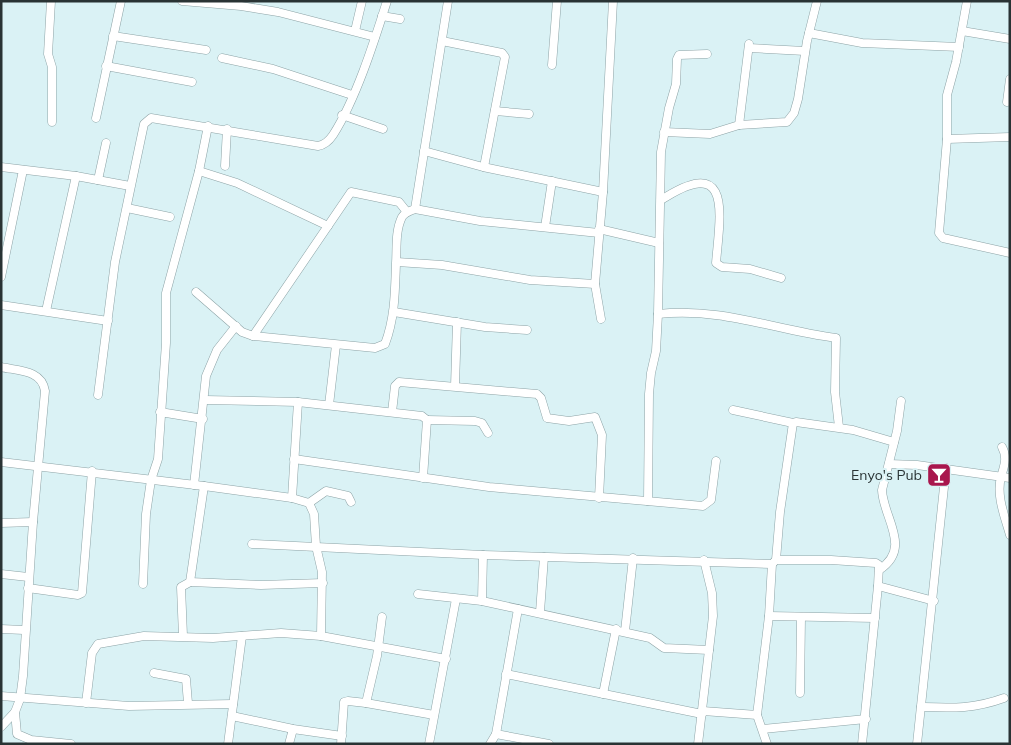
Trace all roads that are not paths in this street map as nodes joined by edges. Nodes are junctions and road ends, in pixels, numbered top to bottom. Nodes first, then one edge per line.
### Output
1 (51, 1) edge
2 (121, 1) edge
3 (182, 1) edge
4 (362, 1) edge
5 (387, 1) edge
6 (448, 1) edge
7 (557, 1) edge
8 (613, 1) edge
9 (817, 1) edge
10 (967, 1) edge
11 (241, 3) edge
12 (382, 16) junction
13 (400, 19) dead end
14 (354, 31) junction
15 (962, 31) junction
16 (809, 33) junction
17 (113, 36) junction
18 (376, 37) junction
19 (1010, 39) edge
20 (442, 41) junction
21 (959, 47) junction
22 (206, 50) dead end
23 (805, 51) junction
24 (707, 54) dead end
25 (222, 58) dead end
26 (552, 65) dead end
27 (106, 66) junction
28 (1010, 79) edge
29 (192, 82) dead end
30 (352, 95) junction
31 (1007, 102) dead end
32 (495, 111) junction
33 (529, 114) dead end
34 (342, 115) junction
35 (96, 118) dead end
36 (52, 122) dead end
37 (739, 125) junction
38 (208, 126) junction
39 (227, 129) junction
40 (383, 129) dead end
41 (664, 132) junction
42 (1010, 137) edge
43 (946, 138) junction
44 (106, 143) dead end
45 (424, 151) junction
46 (225, 166) dead end
47 (1, 167) edge
48 (484, 167) junction
49 (23, 170) junction
50 (199, 171) junction
51 (76, 176) junction
52 (98, 180) junction
53 (552, 181) junction
54 (130, 186) junction
55 (603, 192) junction
56 (661, 200) junction
57 (127, 208) junction
58 (411, 211) junction
59 (170, 217) dead end
60 (328, 226) junction
61 (546, 227) junction
62 (5, 231) edge
63 (599, 231) junction
64 (659, 243) junction
65 (1010, 253) edge
66 (397, 262) junction
67 (1, 277) edge
68 (781, 278) dead end
69 (595, 284) junction
70 (196, 292) dead end
71 (1, 305) edge
72 (46, 311) junction
73 (394, 312) junction
74 (658, 314) junction
75 (601, 319) dead end
76 (108, 321) junction
77 (457, 322) junction
78 (236, 326) junction
79 (527, 330) dead end
80 (253, 336) junction
81 (336, 345) junction
82 (1, 366) edge
83 (455, 386) junction
84 (98, 395) dead end
85 (205, 400) junction
86 (901, 401) dead end
87 (298, 402) junction
88 (329, 405) junction
89 (733, 410) dead end
90 (160, 412) junction
91 (392, 412) junction
92 (202, 419) junction
93 (427, 420) junction
94 (793, 423) junction
95 (839, 427) junction
96 (488, 433) dead end
97 (894, 442) junction
98 (1002, 447) dead end
99 (294, 459) junction
100 (1, 462) edge
101 (716, 462) dead end
102 (889, 464) junction
103 (39, 467) junction
104 (946, 468) junction
105 (92, 472) junction
106 (1001, 476) junction
107 (423, 478) junction
108 (1010, 478) edge
109 (151, 480) junction
110 (194, 485) junction
111 (204, 486) junction
112 (292, 498) junction
113 (599, 498) junction
114 (648, 501) junction
115 (352, 502) dead end
116 (309, 504) junction
117 (33, 522) junction
118 (1, 523) edge
119 (1010, 535) edge
120 (252, 544) dead end
121 (316, 546) junction
122 (482, 555) junction
123 (544, 557) junction
124 (633, 558) junction
125 (704, 560) junction
126 (774, 562) junction
127 (879, 570) junction
128 (1, 574) edge
129 (28, 577) junction
130 (190, 582) junction
131 (323, 583) junction
132 (143, 584) dead end
133 (878, 586) junction
134 (28, 588) junction
135 (418, 594) dead end
136 (456, 599) junction
137 (482, 601) junction
138 (934, 601) junction
139 (518, 609) junction
140 (540, 612) junction
141 (769, 616) junction
142 (801, 617) junction
143 (382, 618) dead end
144 (875, 618) junction
145 (1, 628) edge
146 (24, 630) junction
147 (620, 630) junction
148 (183, 636) junction
149 (242, 636) junction
150 (320, 636) junction
151 (378, 648) junction
152 (709, 650) junction
153 (446, 659) junction
154 (154, 673) dead end
155 (506, 674) junction
156 (800, 693) dead end
157 (603, 694) junction
158 (1, 696) edge
159 (1004, 698) dead end
160 (20, 699) junction
161 (86, 703) junction
162 (188, 703) junction
163 (366, 703) junction
164 (233, 704) junction
165 (921, 707) junction
166 (15, 712) junction
167 (703, 712) junction
168 (434, 715) junction
169 (757, 715) junction
170 (232, 716) junction
171 (866, 719) junction
172 (1, 727) edge
173 (292, 729) junction
174 (763, 729) junction
175 (496, 734) junction
176 (341, 740) edge
177 (71, 744) edge
178 (228, 744) edge
179 (289, 744) edge
180 (429, 744) edge
181 (490, 744) edge
182 (549, 744) edge
183 (698, 744) edge
184 (767, 744) edge
185 (862, 744) edge
186 (917, 744) edge

1 - 36 street
2 - 17 street
3 - 11 street
4 - 14 street
5 - 12 street
6 - 20 street
7 - 26 street
8 - 55 street
9 - 16 street
10 - 15 street
11 - 14 street
12 - 13 street
12 - 18 street
14 - 18 street
15 - 19 street
15 - 21 street
16 - 21 street
16 - 23 street
17 - 22 street
17 - 27 street
18 - 30 street
20 - 32 street
20 - 45 street
21 - 43 street
23 - 37 street
23 - 37 street
24 - 41 street
25 - 30 street
27 - 29 street
27 - 35 street
28 - 31 street
30 - 34 street
32 - 33 street
32 - 48 street
34 - 39 street
34 - 40 street
37 - 41 street
38 - 39 street
38 - 50 street
38 - 54 street
39 - 46 street
41 - 56 street
42 - 43 street
43 - 65 street
44 - 52 street
45 - 48 street
45 - 58 street
47 - 49 street
48 - 53 street
49 - 51 street
49 - 62 street
50 - 60 street
50 - 90 street
51 - 52 street
51 - 72 street
52 - 54 street
53 - 55 street
53 - 61 street
54 - 57 street
55 - 63 street
56 - 64 street
56 - 68 street
57 - 59 street
57 - 76 street
58 - 60 street
58 - 61 street
58 - 66 street
60 - 80 street
61 - 63 street
62 - 67 street
63 - 64 street
63 - 69 street
64 - 74 street
66 - 69 street
66 - 73 street
69 - 75 street
70 - 78 street
71 - 72 street
72 - 76 street
73 - 77 street
73 - 81 street
74 - 95 street
74 - 114 street
76 - 84 street
77 - 79 street
77 - 83 street
78 - 80 street
78 - 85 street
80 - 81 street
81 - 88 street
82 - 103 street
83 - 91 street
83 - 113 street
85 - 87 street
85 - 92 street
86 - 97 street
87 - 88 street
87 - 99 street
88 - 91 street
89 - 94 street
90 - 92 street
90 - 109 street
91 - 93 street
92 - 110 street
93 - 96 street
93 - 107 street
94 - 95 street
94 - 126 street
95 - 97 street
97 - 102 street
98 - 106 street
99 - 107 street
99 - 112 street
100 - 103 street
101 - 114 street
102 - 104 street
102 - 127 street
103 - 105 street
103 - 117 street
104 - 106 street
104 - 138 street
105 - 109 street
105 - 134 street
106 - 108 street
106 - 119 street
107 - 113 street
109 - 110 street
109 - 132 street
110 - 111 street
111 - 112 street
111 - 130 street
112 - 116 street
113 - 114 street
115 - 116 street
116 - 121 street
117 - 118 street
117 - 129 street
120 - 121 street
121 - 122 street
121 - 131 street
122 - 123 street
122 - 137 street
123 - 124 street
123 - 140 street
124 - 125 street
124 - 147 street
125 - 126 street
125 - 152 street
126 - 127 street
126 - 141 street
127 - 133 street
128 - 129 street
129 - 134 street
130 - 131 street
130 - 148 street
131 - 150 street
133 - 138 street
133 - 144 street
134 - 146 street
135 - 136 street
136 - 137 street
136 - 153 street
137 - 139 street
138 - 165 street
139 - 140 street
139 - 155 street
140 - 147 street
141 - 142 street
141 - 169 street
142 - 144 street
142 - 156 street
143 - 151 street
144 - 171 street
145 - 146 street
146 - 160 street
147 - 152 street
147 - 157 street
148 - 149 street
148 - 161 street
149 - 150 street
149 - 164 street
150 - 151 street
151 - 153 street
151 - 163 street
152 - 167 street
153 - 168 street
154 - 162 street
155 - 157 street
155 - 175 street
157 - 167 street
158 - 160 street
159 - 165 street
160 - 161 street
160 - 166 street
161 - 162 street
162 - 164 street
163 - 168 street
163 - 176 street
164 - 170 street
165 - 186 street
166 - 172 street
166 - 177 street
167 - 169 street
167 - 183 street
168 - 180 street
169 - 174 street
170 - 173 street
170 - 178 street
171 - 174 street
171 - 185 street
173 - 176 street
173 - 179 street
174 - 184 street
175 - 181 street
175 - 182 street

